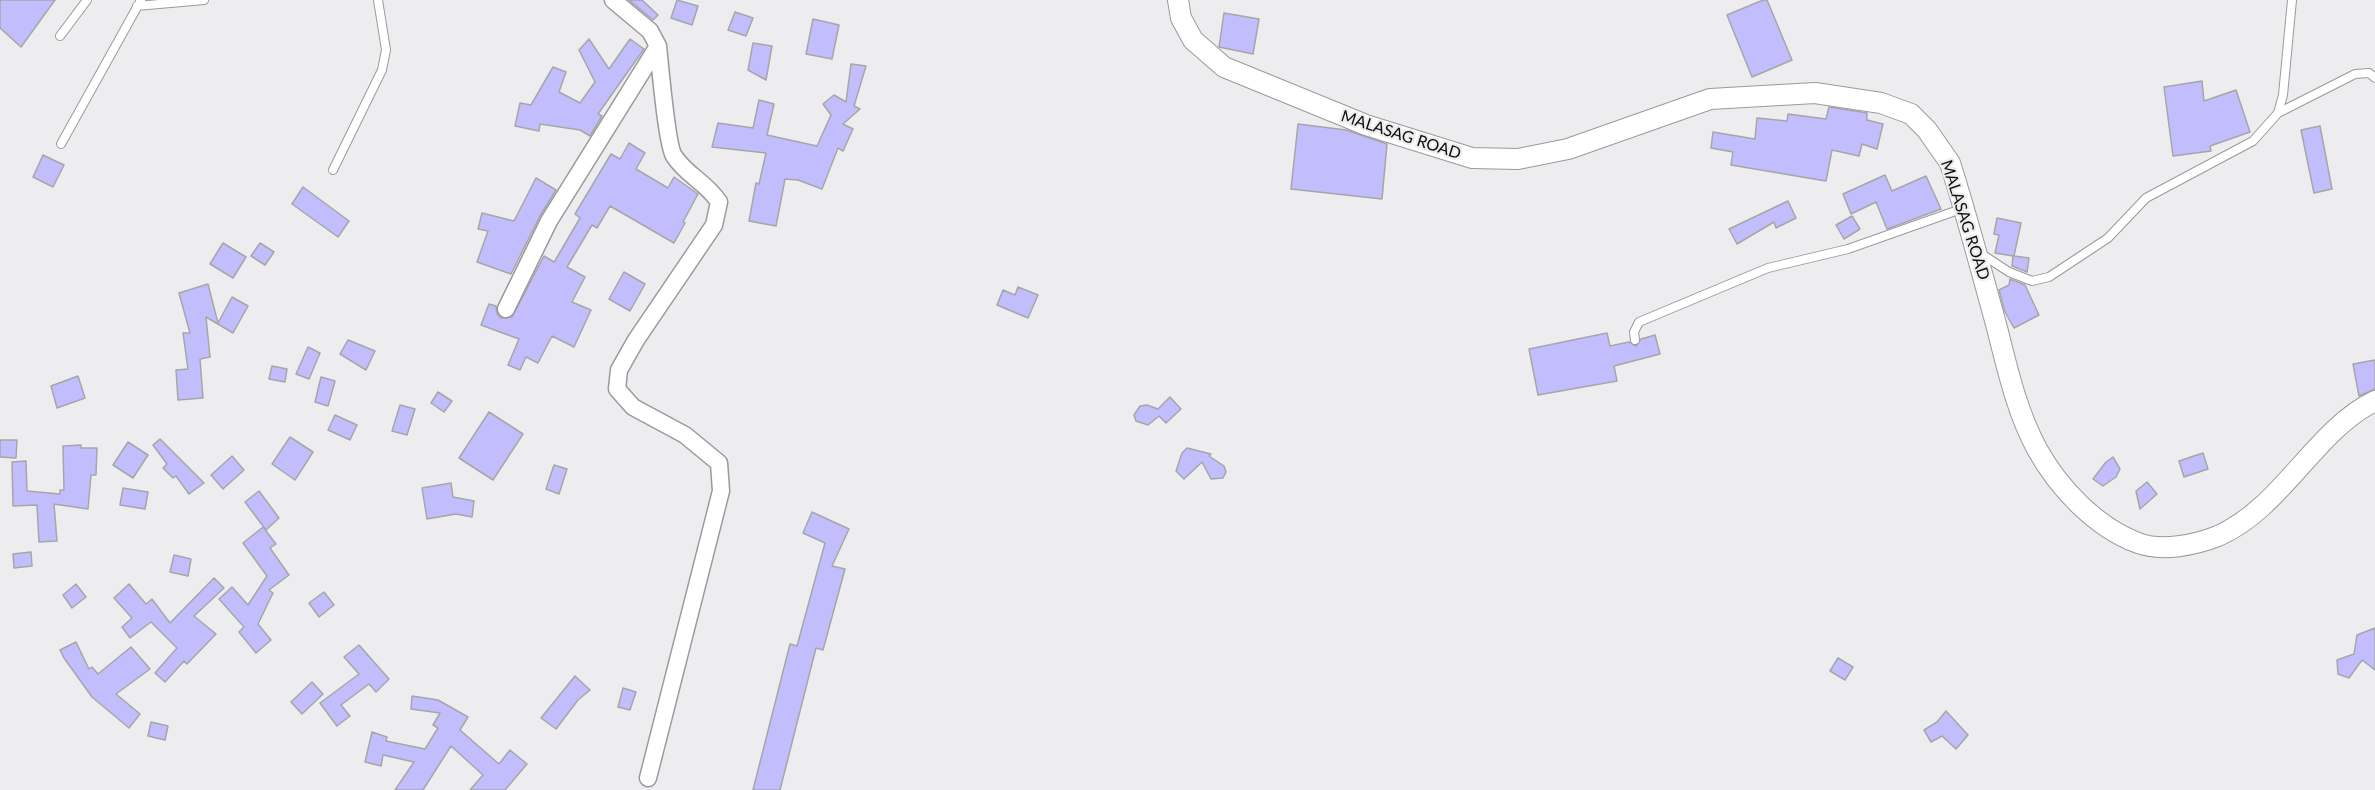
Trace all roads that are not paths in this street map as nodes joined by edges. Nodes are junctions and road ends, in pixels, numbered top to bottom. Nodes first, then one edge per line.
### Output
1 (87, 0) edge
2 (204, 0) edge
3 (378, 0) edge
4 (614, 0) edge
5 (1178, 0) edge
6 (2292, 0) edge
7 (140, 3) edge
8 (60, 36) dead end
9 (658, 46) junction
10 (2375, 78) edge
11 (2278, 112) junction
12 (61, 144) dead end
13 (333, 170) dead end
14 (1964, 208) junction
15 (1976, 250) junction
16 (506, 309) dead end
17 (1635, 340) dead end
18 (2375, 401) edge
19 (648, 778) dead end

1 - 8 lane
2 - 7 lane
3 - 13 lane
4 - 9 street
5 - 14 street, MALASAG ROAD
6 - 11 lane
7 - 12 lane
9 - 16 street
9 - 19 street
10 - 11 lane
11 - 15 lane
14 - 15 street, MALASAG ROAD
14 - 17 lane
15 - 18 street, MALASAG ROAD

